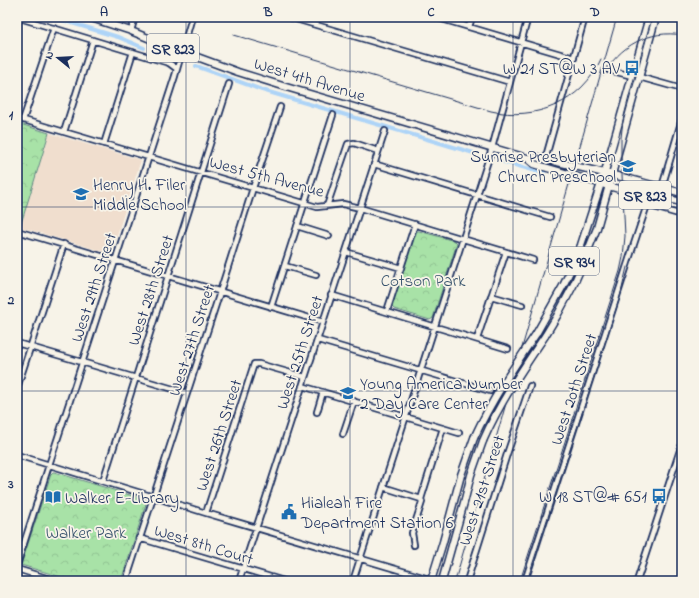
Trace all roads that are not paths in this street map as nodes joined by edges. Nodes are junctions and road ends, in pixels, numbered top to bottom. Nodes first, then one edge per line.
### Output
1 (88, 17) edge
2 (135, 17) edge
3 (192, 17) edge
4 (289, 17) edge
5 (434, 17) edge
6 (472, 17) edge
7 (528, 17) edge
8 (585, 17) edge
9 (649, 17) edge
10 (656, 17) edge
11 (17, 19) edge
12 (303, 19) edge
13 (469, 27) junction
14 (54, 28) junction
15 (131, 31) junction
16 (94, 40) junction
17 (522, 42) junction
18 (182, 51) junction
19 (133, 52) junction
20 (574, 58) junction
21 (177, 69) junction
22 (609, 70) dead end
23 (632, 76) junction
24 (639, 77) junction
25 (510, 82) junction
26 (229, 84) dead end
27 (682, 89) edge
28 (280, 107) dead end
29 (333, 116) dead end
30 (17, 118) edge
31 (682, 119) edge
32 (23, 120) junction
33 (385, 131) dead end
34 (64, 132) junction
35 (104, 144) junction
36 (492, 148) junction
37 (378, 151) junction
38 (149, 157) junction
39 (527, 158) junction
40 (545, 160) junction
41 (374, 164) junction
42 (201, 173) junction
43 (604, 173) junction
44 (611, 174) junction
45 (600, 184) junction
46 (608, 186) junction
47 (662, 187) junction
48 (253, 188) junction
49 (682, 193) edge
50 (477, 195) junction
51 (682, 202) edge
52 (305, 203) junction
53 (327, 206) junction
54 (360, 208) junction
55 (682, 215) edge
56 (550, 217) dead end
57 (415, 224) junction
58 (297, 226) junction
59 (17, 231) edge
60 (329, 236) dead end
61 (463, 239) junction
62 (64, 244) junction
63 (346, 252) junction
64 (506, 252) junction
65 (116, 260) junction
66 (533, 260) dead end
67 (285, 266) junction
68 (401, 268) junction
69 (168, 275) junction
70 (316, 275) dead end
71 (220, 292) junction
72 (331, 295) junction
73 (491, 296) junction
74 (522, 305) dead end
75 (271, 307) junction
76 (387, 311) junction
77 (323, 322) junction
78 (436, 326) junction
79 (477, 339) junction
80 (318, 340) junction
81 (17, 343) edge
82 (31, 347) junction
83 (508, 348) dead end
84 (82, 363) junction
85 (421, 371) junction
86 (305, 377) junction
87 (136, 378) junction
88 (302, 386) junction
89 (530, 386) dead end
90 (17, 388) edge
91 (490, 391) dead end
92 (323, 392) junction
93 (187, 393) junction
94 (354, 401) junction
95 (317, 412) dead end
96 (406, 417) junction
97 (443, 428) junction
98 (459, 433) dead end
99 (343, 434) dead end
100 (682, 444) edge
101 (17, 455) edge
102 (49, 465) junction
103 (103, 481) junction
104 (383, 487) junction
105 (153, 496) junction
106 (420, 499) junction
107 (206, 513) junction
108 (257, 528) junction
109 (139, 538) junction
110 (414, 545) dead end
111 (360, 558) junction
112 (17, 565) edge
113 (17, 569) edge
114 (243, 569) junction
115 (126, 580) edge
116 (56, 581) edge
117 (133, 581) edge
118 (239, 581) edge
119 (284, 581) edge
120 (353, 581) edge
121 (433, 581) edge
122 (442, 581) edge
123 (466, 581) edge
124 (525, 581) edge
125 (637, 581) edge

1 - 15 main road, West 4th Avenue / SR 823
2 - 15 street
3 - 18 street, West 29th Street
4 - 12 street
5 - 13 street
6 - 13 street
7 - 17 street
8 - 20 street
9 - 23 main road, SR 934
10 - 24 main road, SR 934
11 - 14 street
12 - 25 street
13 - 17 street
14 - 16 street
14 - 32 street
15 - 18 main road, West 4th Avenue / SR 823
16 - 19 street
16 - 34 street
17 - 20 street
17 - 25 street
18 - 21 street, West 29th Street
18 - 36 main road, West 4th Avenue / SR 823
19 - 21 street
19 - 35 street
20 - 40 street
21 - 38 street, West 29th Street
22 - 23 street
23 - 43 main road, SR 934
24 - 27 street
24 - 44 main road, SR 934
25 - 36 street
26 - 42 street, West 28th Street
28 - 48 street, West 27th Street
29 - 52 street
30 - 32 street, West 5th Avenue
31 - 47 street
32 - 34 street, West 5th Avenue
33 - 37 street, West 25th Street
34 - 35 street, West 5th Avenue
35 - 38 street, West 5th Avenue
36 - 39 main road, West 4th Avenue / SR 823
36 - 50 street
37 - 41 street, West 25th Street
37 - 53 street
38 - 42 street, West 5th Avenue
38 - 65 street, West 29th Street
39 - 40 main road, West 4th Avenue / SR 823
39 - 45 main road, West 4th Avenue / SR 823
40 - 43 main road, West 4th Avenue / SR 823
41 - 50 street
41 - 54 street, West 25th Street
42 - 48 street, West 5th Avenue
42 - 69 street, West 28th Street
43 - 44 main road, West 4th Avenue / SR 823
43 - 45 main road, SR 934
44 - 46 main road, SR 934
44 - 47 main road, West 4th Avenue / SR 823
45 - 46 main road, West 4th Avenue / SR 823
45 - 121 main road, SR 934, bridge
46 - 51 main road, West 4th Avenue / SR 823
46 - 122 main road, SR 934, bridge
47 - 49 main road, West 4th Avenue / SR 823
48 - 52 street, West 5th Avenue
48 - 71 street, West 27th Street
50 - 56 street
50 - 61 street
52 - 53 street, West 5th Avenue
52 - 58 street
53 - 54 street, West 5th Avenue
54 - 57 street, West 5th Avenue
54 - 63 street, West 25th Street
55 - 124 street, West 20th Street
57 - 61 street, West 5th Avenue
57 - 68 street
58 - 60 street
58 - 67 street
59 - 62 street
61 - 64 street, West 5th Avenue
61 - 78 street
62 - 65 street
62 - 82 street
63 - 68 street
63 - 72 street, West 25th Street
64 - 66 street, West 5th Avenue
64 - 73 street
65 - 69 street
65 - 84 street, West 29th Street
67 - 70 street
67 - 75 street
68 - 76 street
69 - 71 street
69 - 87 street, West 28th Street
71 - 75 street
71 - 93 street, West 27th Street
72 - 76 street
72 - 77 street, West 25th Street
73 - 74 street
73 - 79 street
75 - 77 street
76 - 78 street
77 - 80 street, West 25th Street
78 - 79 street
78 - 85 street
79 - 83 street
80 - 85 street
80 - 86 street, West 25th Street
81 - 82 street
82 - 84 street
82 - 90 street
84 - 87 street
84 - 102 street, West 29th Street
85 - 91 street
85 - 96 street
86 - 88 street, West 25th Street
86 - 107 street, West 26th Street
87 - 93 street
87 - 103 street, West 28th Street
88 - 92 street
88 - 108 street, West 25th Street
89 - 123 street, West 21st Street
92 - 94 street
92 - 95 street
93 - 105 street, West 27th Street
94 - 96 street
94 - 99 street
96 - 97 street
96 - 104 street
97 - 98 street
97 - 106 street
100 - 125 street
101 - 102 street
102 - 103 street
102 - 112 street, West 29th Street
103 - 105 street
104 - 106 street
104 - 111 street
105 - 107 street
105 - 109 street, West 27th Street
106 - 110 street
107 - 108 street
108 - 111 street
108 - 114 street, West 25th Street
109 - 114 street, West 8th Court
109 - 115 street, West 27th Street
111 - 120 street
111 - 121 street
113 - 116 street
114 - 118 street, West 25th Street
114 - 119 street, West 8th Court
115 - 117 street

